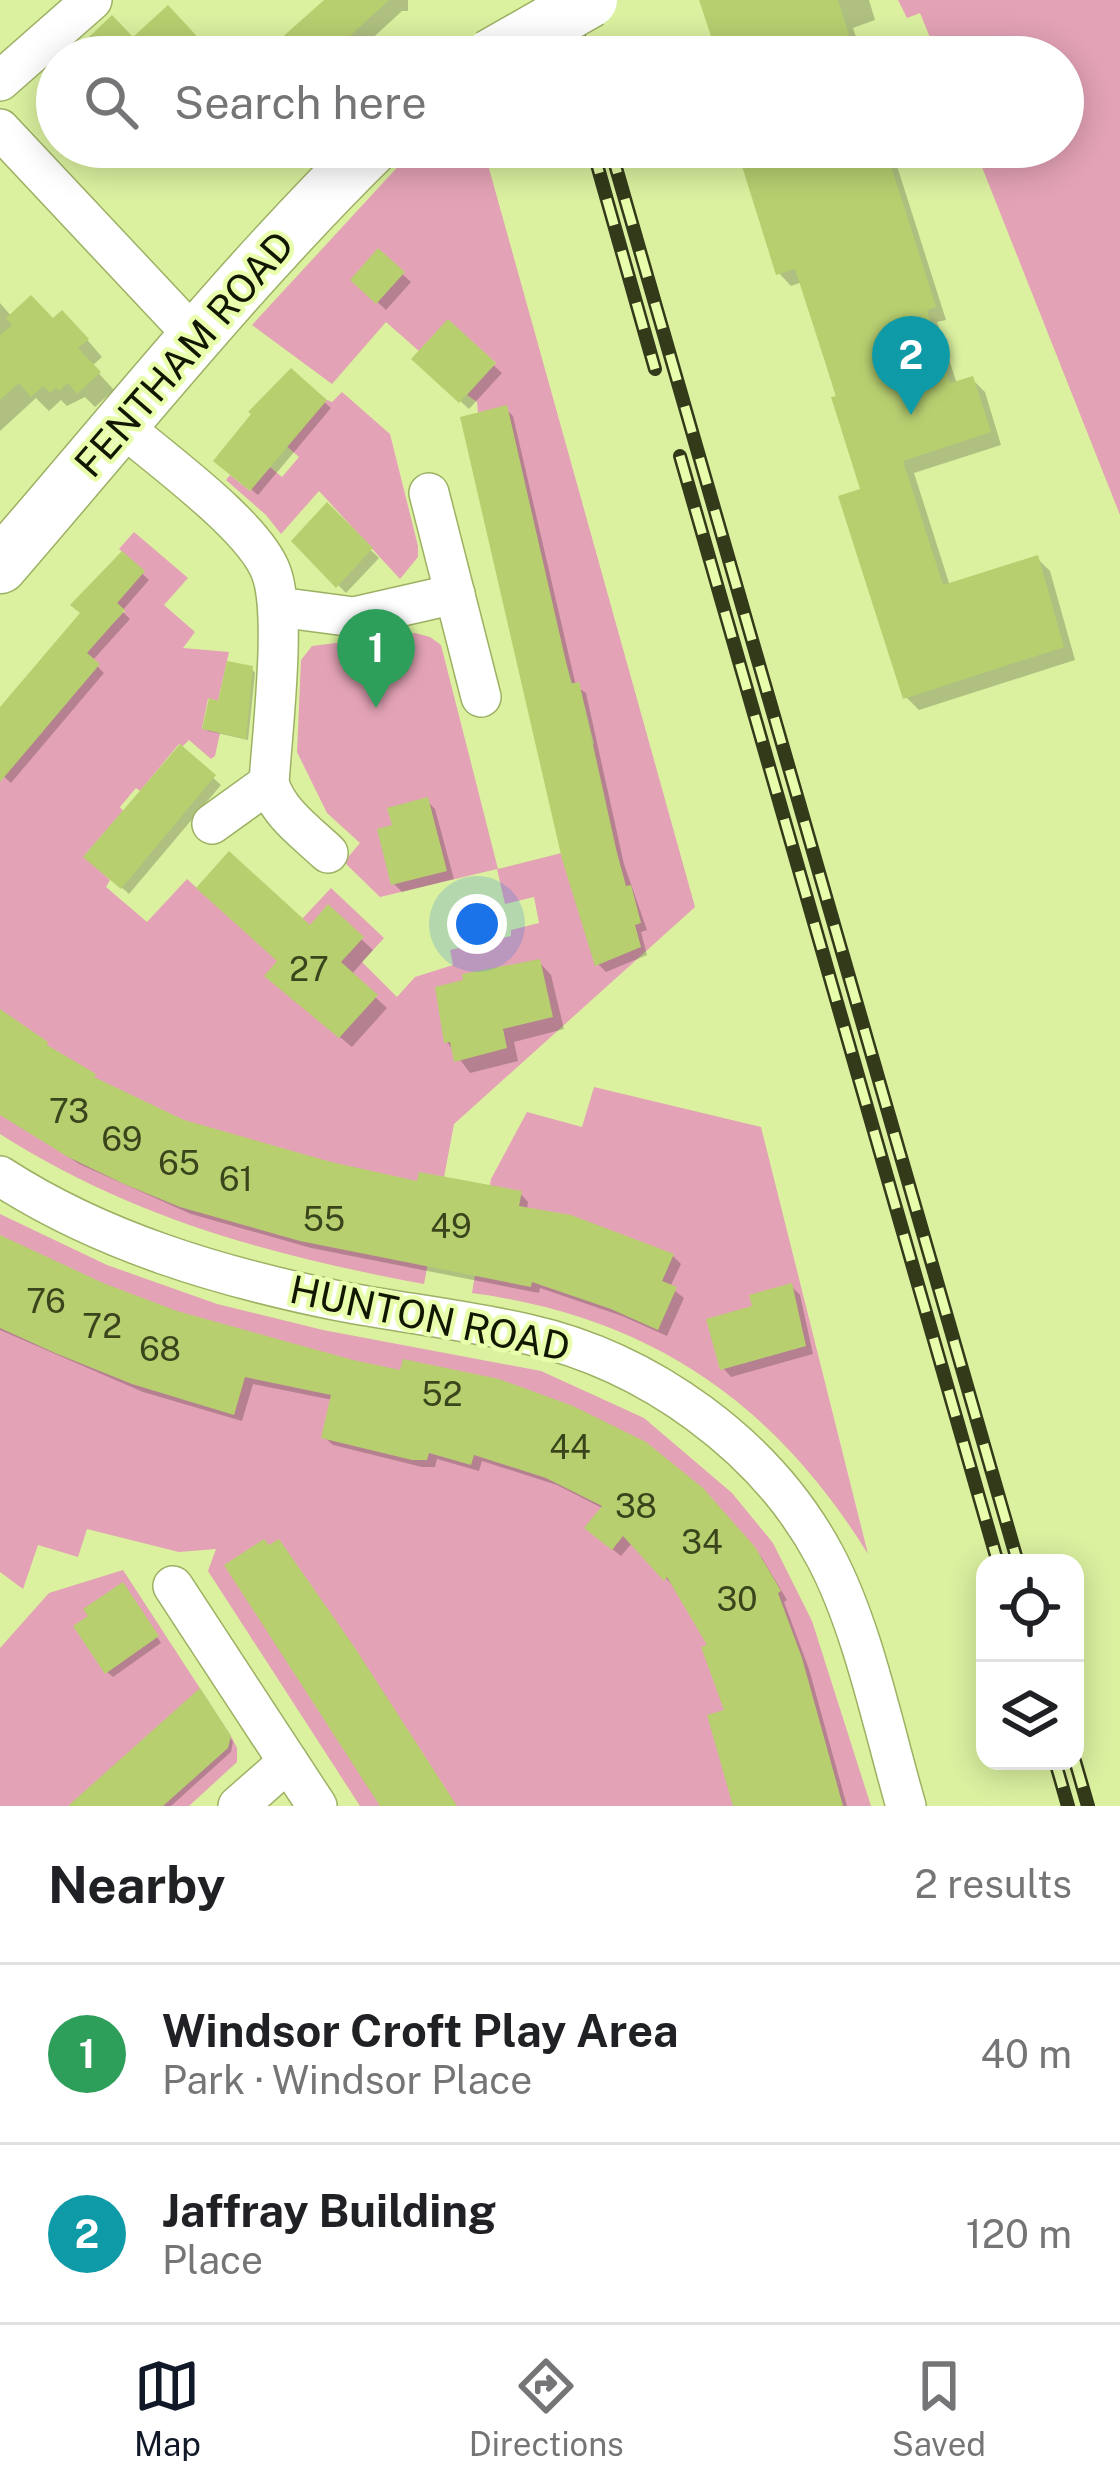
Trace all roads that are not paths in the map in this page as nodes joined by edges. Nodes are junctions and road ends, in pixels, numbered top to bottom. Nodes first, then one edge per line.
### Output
1 (92, 0) edge
2 (590, 0) edge
3 (51, 36) edge
4 (527, 36) edge
5 (36, 49) edge
6 (0, 81) edge
7 (0, 129) edge
8 (36, 167) edge
9 (37, 168) edge
10 (353, 168) edge
11 (196, 338) junction
12 (121, 425) junction
13 (430, 493) dead end
14 (0, 566) edge
15 (454, 594) junction
16 (278, 607) junction
17 (481, 697) dead end
18 (269, 783) junction
19 (212, 824) dead end
20 (328, 853) dead end
21 (0, 1176) edge
22 (173, 1586) dead end
23 (288, 1762) junction
24 (238, 1806) edge
25 (316, 1806) edge
26 (906, 1806) edge

1 - 3 street
2 - 4 street, bridge
5 - 6 street
7 - 8 street
9 - 11 street
10 - 11 street, FENTHAM ROAD
11 - 12 street, FENTHAM ROAD
12 - 14 street, FENTHAM ROAD
12 - 16 street
13 - 15 street
15 - 16 street
15 - 17 street
16 - 18 street
18 - 19 street
18 - 20 street
21 - 26 street, HUNTON ROAD
22 - 23 street
23 - 24 street
23 - 25 street

